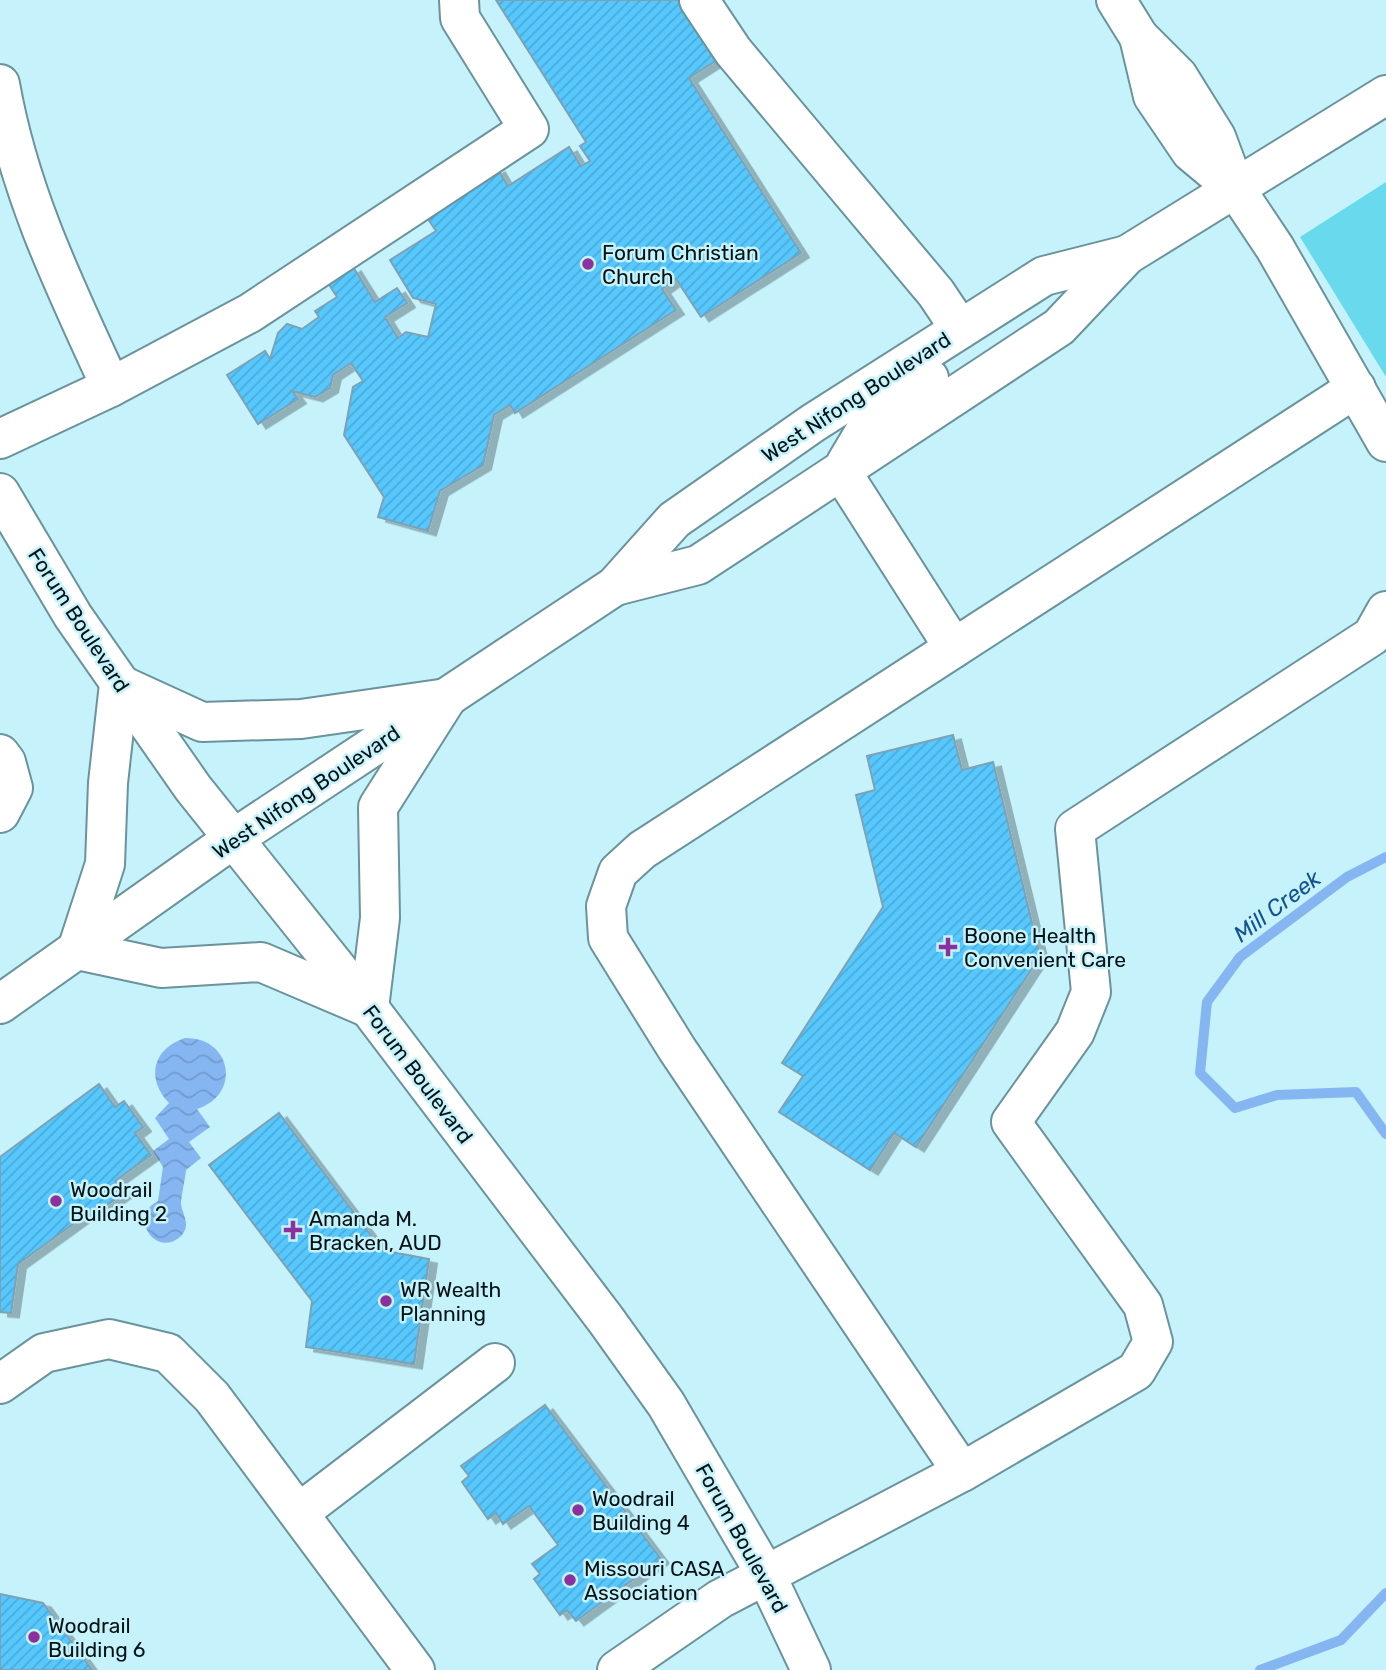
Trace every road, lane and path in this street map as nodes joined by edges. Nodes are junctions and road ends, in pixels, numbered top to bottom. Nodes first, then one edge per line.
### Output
1 (459, 0) edge
2 (699, 0) edge
3 (1116, 0) edge
4 (0, 84) edge
5 (1386, 95) edge
6 (1235, 188) junction
7 (1127, 255) junction
8 (960, 329) junction
9 (111, 387) junction
10 (1356, 388) junction
11 (0, 439) edge
12 (1386, 442) edge
13 (841, 471) junction
14 (0, 493) edge
15 (615, 586) junction
16 (1386, 611) edge
17 (954, 648) junction
18 (119, 684) junction
19 (447, 698) junction
20 (0, 754) edge
21 (0, 813) edge
22 (233, 839) junction
23 (77, 950) junction
24 (0, 1004) edge
25 (369, 1008) junction
26 (495, 1363) dead end
27 (0, 1384) edge
28 (962, 1472) junction
29 (300, 1512) junction
30 (766, 1575) junction
31 (415, 1670) edge
32 (617, 1670) edge
33 (811, 1670) edge

1 - 9 main road
2 - 8 main road
3 - 6 main road
4 - 9 main road
5 - 6 main road, West Nifong Boulevard
6 - 7 main road, West Nifong Boulevard
6 - 10 main road
7 - 8 main road, West Nifong Boulevard
7 - 13 main road, West Nifong Boulevard
8 - 13 main road
8 - 15 main road, West Nifong Boulevard
9 - 11 main road
10 - 12 main road
10 - 17 main road
13 - 15 main road, West Nifong Boulevard
13 - 17 main road
14 - 18 main road, Forum Boulevard
15 - 19 main road, West Nifong Boulevard
16 - 28 main road
17 - 28 main road
18 - 19 main road
18 - 22 main road, Forum Boulevard
18 - 23 main road
19 - 22 main road, West Nifong Boulevard
19 - 25 main road
20 - 21 main road
22 - 23 main road, West Nifong Boulevard
22 - 25 main road, Forum Boulevard
23 - 24 main road, West Nifong Boulevard
23 - 25 main road
25 - 30 main road, Forum Boulevard
26 - 29 main road
27 - 29 main road
28 - 30 main road
29 - 31 main road
30 - 32 main road
30 - 33 main road, Forum Boulevard

